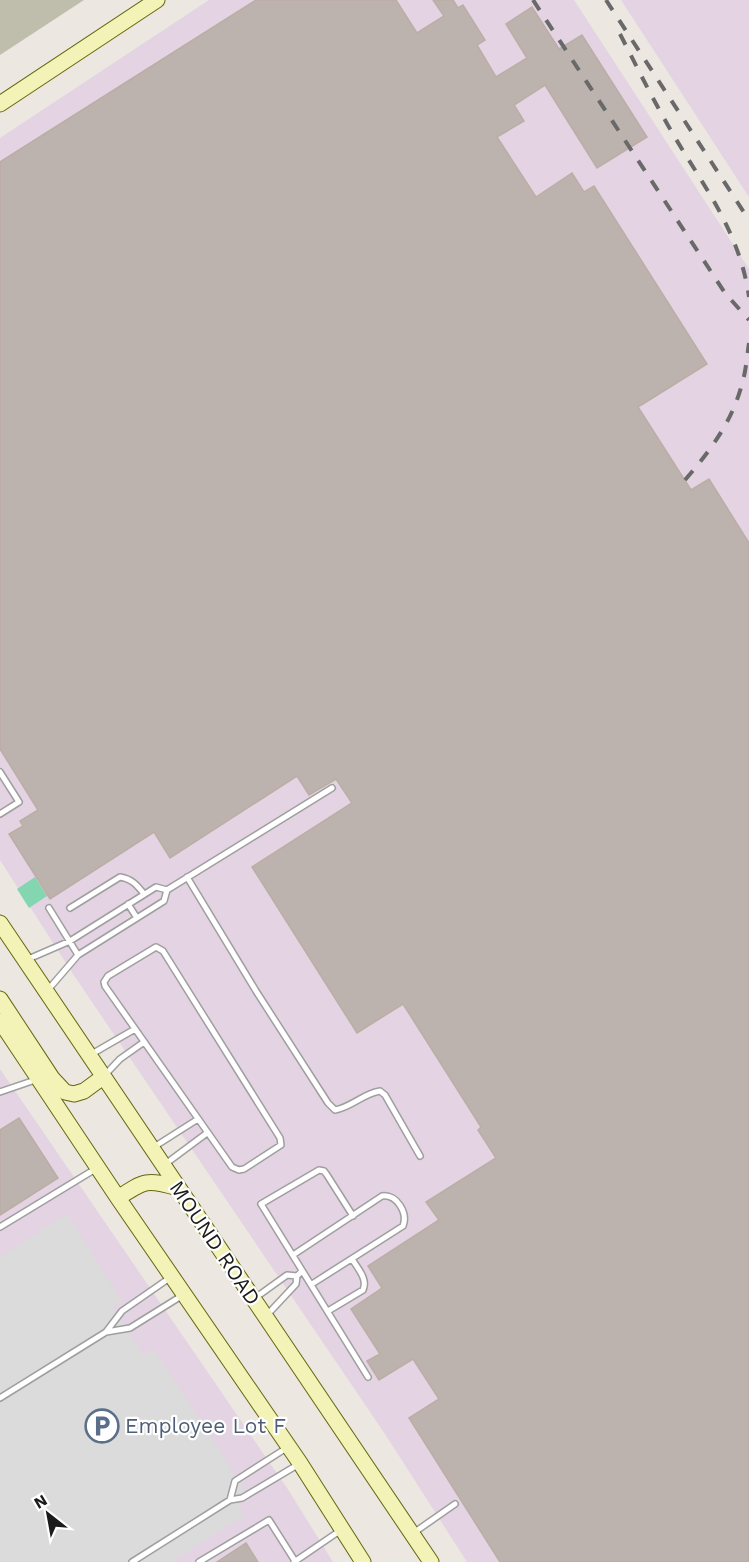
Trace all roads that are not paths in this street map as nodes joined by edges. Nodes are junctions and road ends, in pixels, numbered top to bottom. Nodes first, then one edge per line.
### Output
1 (157, 0) edge
2 (0, 104) edge
3 (0, 772) edge
4 (332, 788) dead end
5 (0, 814) edge
6 (187, 877) junction
7 (167, 890) junction
8 (144, 894) junction
9 (128, 904) junction
10 (49, 908) dead end
11 (70, 908) dead end
12 (137, 918) junction
13 (0, 923) edge
14 (70, 941) junction
15 (78, 955) junction
16 (25, 961) junction
17 (45, 992) junction
18 (0, 999) edge
19 (0, 1021) edge
20 (135, 1029) junction
21 (144, 1042) junction
22 (89, 1056) junction
23 (103, 1077) junction
24 (39, 1079) junction
25 (0, 1092) edge
26 (198, 1119) junction
27 (207, 1133) junction
28 (152, 1149) junction
29 (420, 1156) dead end
30 (162, 1166) junction
31 (98, 1167) junction
32 (178, 1188) junction
33 (118, 1198) junction
34 (353, 1216) junction
35 (0, 1227) edge
36 (293, 1254) junction
37 (352, 1259) junction
38 (302, 1271) junction
39 (172, 1276) junction
40 (297, 1276) junction
41 (312, 1284) junction
42 (185, 1294) junction
43 (253, 1299) junction
44 (328, 1311) junction
45 (265, 1317) junction
46 (106, 1332) junction
47 (368, 1377) dead end
48 (0, 1398) edge
49 (289, 1447) junction
50 (300, 1463) junction
51 (230, 1500) junction
52 (455, 1504) dead end
53 (342, 1529) junction
54 (412, 1534) junction
55 (294, 1561) edge
56 (132, 1562) edge
57 (199, 1562) edge
58 (363, 1562) edge
59 (431, 1562) edge

1 - 2 main road
3 - 5 lane
4 - 6 lane
6 - 7 lane
6 - 29 lane
7 - 8 lane
7 - 12 lane
8 - 9 lane
8 - 11 lane
9 - 12 lane
9 - 14 lane
10 - 14 lane
12 - 15 lane
13 - 16 main road, MOUND ROAD
14 - 15 lane
14 - 16 lane
15 - 17 lane
16 - 17 main road, MOUND ROAD
17 - 22 main road, MOUND ROAD
18 - 23 main road
19 - 24 main road
20 - 21 lane
20 - 22 lane
20 - 27 lane
21 - 23 lane
21 - 26 lane
22 - 23 main road, MOUND ROAD
23 - 28 main road, MOUND ROAD
24 - 25 lane
24 - 31 main road
26 - 27 lane
26 - 28 lane
27 - 30 lane
28 - 30 main road, MOUND ROAD
30 - 32 main road, MOUND ROAD
31 - 33 main road
31 - 35 lane
32 - 33 main road
32 - 43 main road, MOUND ROAD
33 - 39 main road
34 - 36 lane
34 - 36 lane
34 - 37 lane
36 - 38 lane
37 - 41 lane
37 - 44 lane
38 - 40 lane
38 - 41 lane
39 - 42 main road
39 - 46 lane
40 - 43 lane
40 - 45 lane
41 - 44 lane
42 - 46 lane
42 - 49 main road
43 - 45 main road, MOUND ROAD
44 - 47 lane
45 - 54 main road, MOUND ROAD
46 - 48 lane
49 - 50 main road
49 - 51 lane
50 - 51 lane
50 - 53 main road
51 - 56 lane
52 - 54 lane
53 - 55 lane
53 - 58 main road
54 - 59 main road, MOUND ROAD
55 - 57 lane

